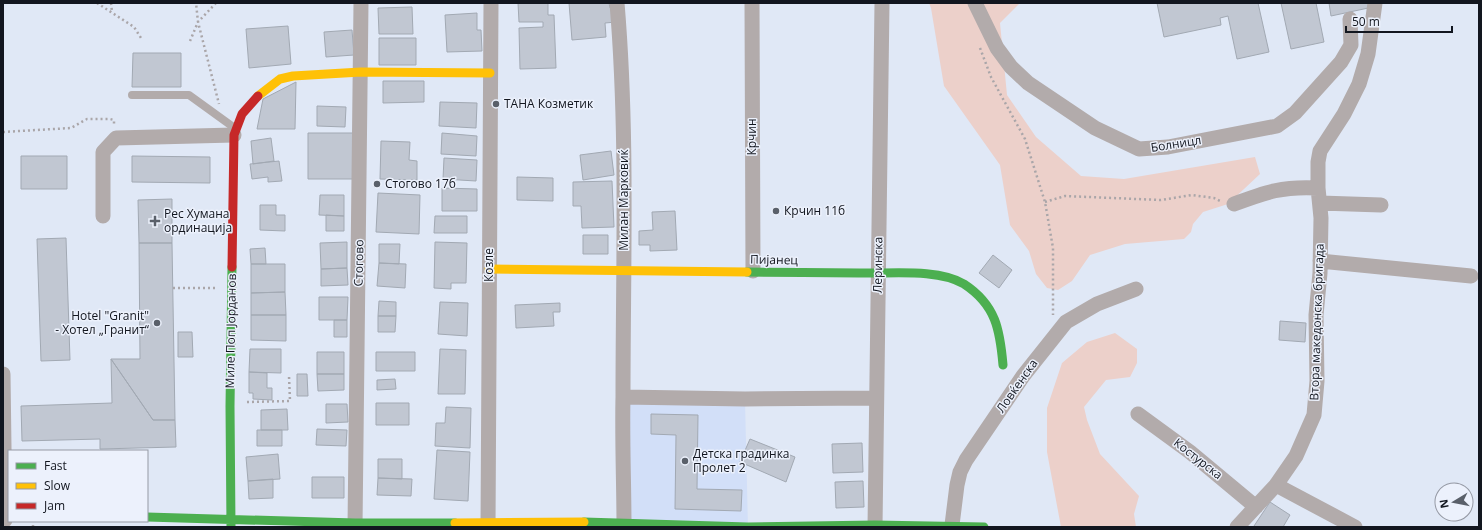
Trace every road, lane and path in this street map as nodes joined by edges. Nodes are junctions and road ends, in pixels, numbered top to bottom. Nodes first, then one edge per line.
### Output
1 (97, 3) edge
2 (111, 3) edge
3 (196, 3) edge
4 (216, 3) edge
5 (361, 3) edge
6 (491, 3) edge
7 (617, 3) edge
8 (752, 3) edge
9 (882, 3) edge
10 (975, 3) edge
11 (1376, 3) edge
12 (112, 13) junction
13 (1350, 19) dead end
14 (198, 22) junction
15 (141, 38) dead end
16 (190, 41) dead end
17 (978, 46) dead end
18 (361, 72) junction
19 (490, 73) junction
20 (132, 96) dead end
21 (224, 120) junction
22 (3, 132) edge
23 (235, 132) junction
24 (116, 138) junction
25 (1318, 188) junction
26 (1045, 202) junction
27 (1320, 203) junction
28 (1234, 204) joint
29 (1381, 205) dead end
30 (103, 216) dead end
31 (1320, 261) junction
32 (489, 269) junction
33 (624, 271) junction
34 (753, 271) junction
35 (878, 273) junction
36 (1471, 276) dead end
37 (173, 288) dead end
38 (232, 288) junction
39 (1136, 289) dead end
40 (1052, 339) junction
41 (1003, 365) dead end
42 (3, 374) edge
43 (289, 376) dead end
44 (623, 397) junction
45 (876, 398) junction
46 (243, 403) dead end
47 (1138, 414) dead end
48 (1276, 485) junction
49 (1256, 507) junction
50 (148, 517) edge
51 (5, 522) edge
52 (231, 523) edge
53 (355, 525) edge
54 (488, 525) edge
55 (624, 525) edge
56 (952, 525) junction
57 (875, 526) edge
58 (984, 527) edge
59 (1237, 527) edge
60 (1355, 527) edge

1 - 12 path
2 - 12 path
3 - 14 path
4 - 14 path
5 - 18 street, Стогово
6 - 19 street, Козле
7 - 33 street, Милан Марковиќ
8 - 34 street, Крчин
9 - 35 street, Леринска
10 - 13 street, Болницл
11 - 25 street, Втора македонска бригада
12 - 15 path
14 - 16 path
14 - 21 path
17 - 26 path
18 - 19 street, Миле Поп Јорданов
18 - 23 street, Миле Поп Јорданов
18 - 53 street, Стогово
19 - 32 street, Козле
20 - 21 lane
21 - 23 lane
22 - 24 path
23 - 24 street
23 - 38 street, Миле Поп Јорданов
24 - 30 street
25 - 27 street, Втора македонска бригада
25 - 28 street
26 - 28 path
26 - 40 path
27 - 29 street
27 - 31 street, Втора македонска бригада
31 - 36 street
31 - 48 street, Втора македонска бригада
32 - 33 street, Пијанец
32 - 54 street, Козле
33 - 34 street, Пијанец
33 - 44 street, Милан Марковиќ
34 - 35 street, Пијанец
35 - 41 street, Пијанец
35 - 45 street, Леринска
37 - 38 path
38 - 52 street, Миле Поп Јорданов
39 - 40 street, Ловќенска
40 - 56 street, Ловќенска
42 - 51 street
43 - 46 path
44 - 45 street
44 - 55 street, Милан Марковиќ
45 - 57 street, Леринска
47 - 49 street, Костурска
48 - 49 street, Втора македонска бригада
48 - 60 street
49 - 59 street, Втора македонска бригада
50 - 52 street
52 - 53 street
53 - 54 street
54 - 55 street
55 - 57 street
56 - 57 street
56 - 58 street

